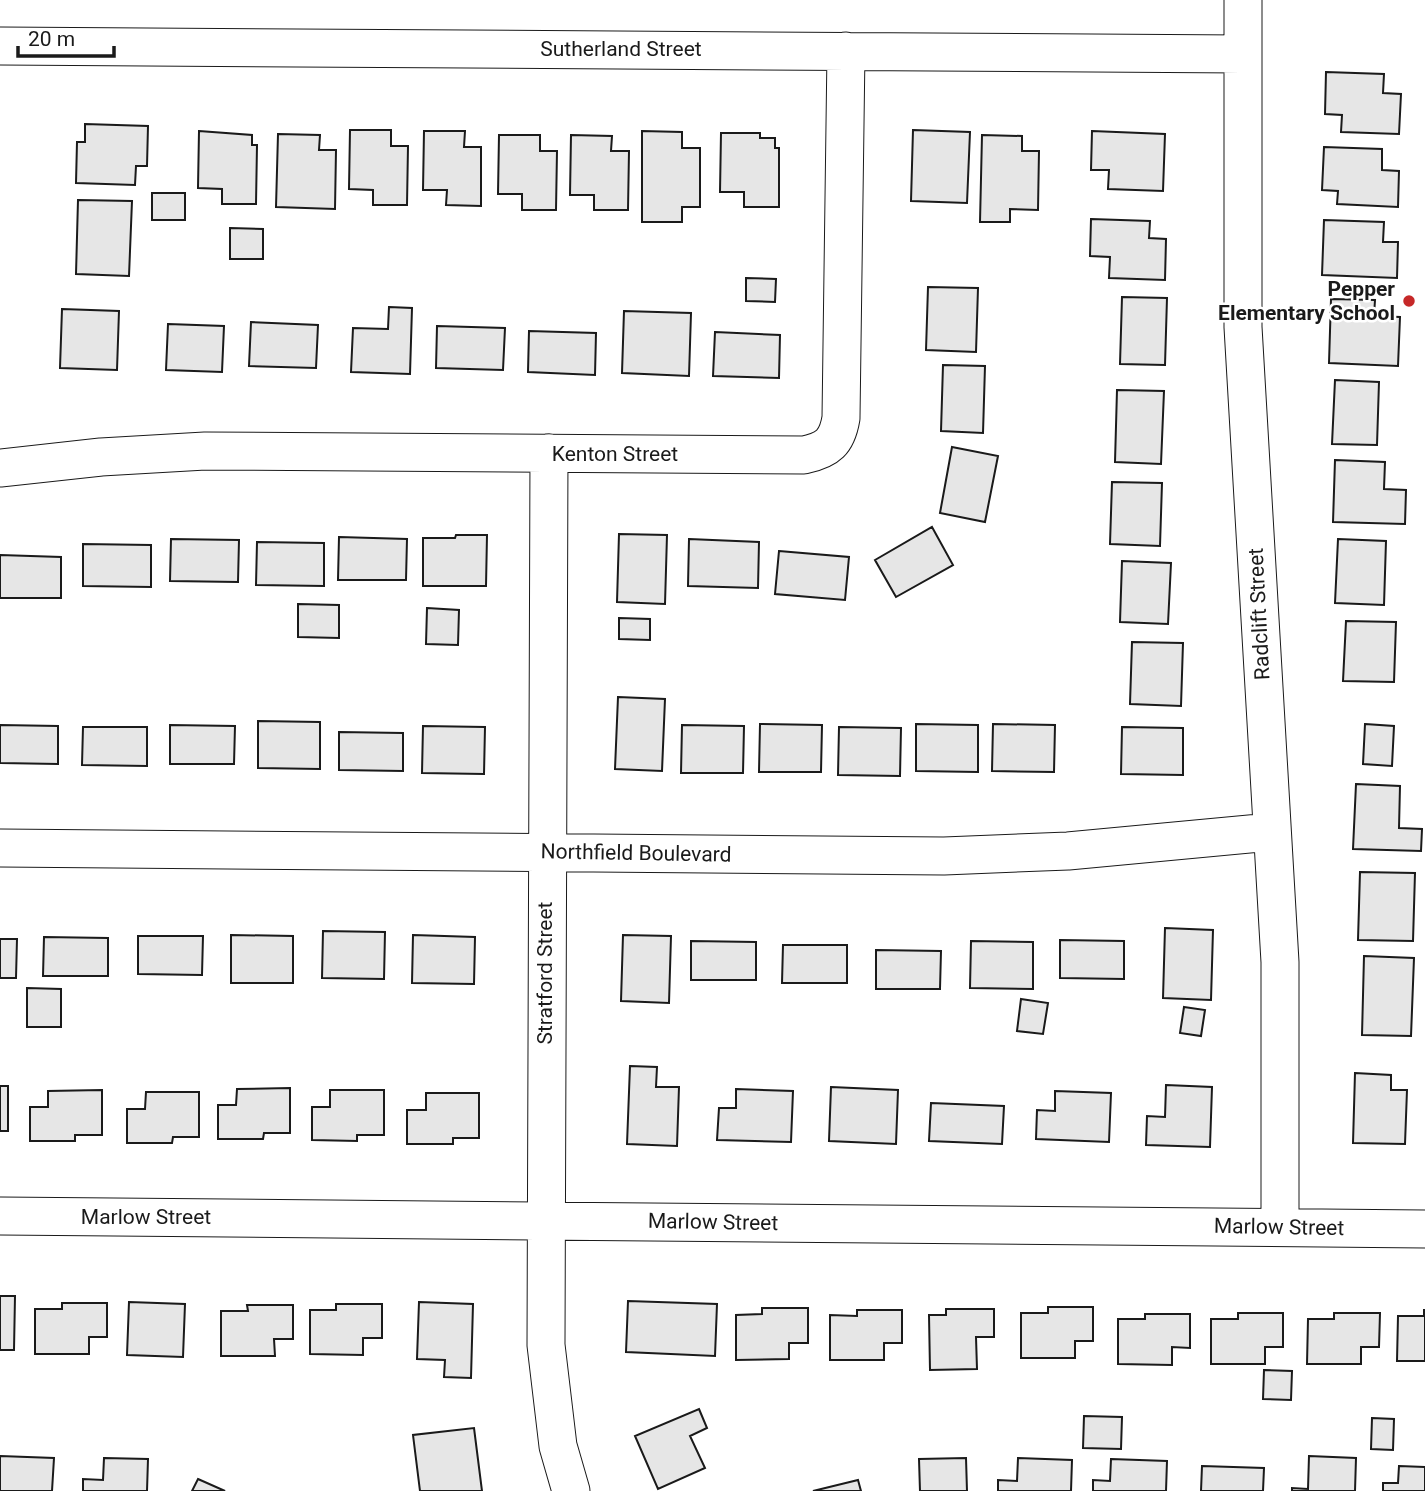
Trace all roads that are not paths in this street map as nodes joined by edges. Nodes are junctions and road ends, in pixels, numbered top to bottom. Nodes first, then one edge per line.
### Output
1 (1243, 0) edge
2 (0, 46) edge
3 (846, 51) junction
4 (1242, 54) junction
5 (549, 453) junction
6 (0, 468) edge
7 (1271, 832) junction
8 (0, 848) edge
9 (547, 852) junction
10 (0, 1216) edge
11 (544, 1220) junction
12 (1280, 1227) junction
13 (1425, 1229) edge
14 (571, 1491) edge

1 - 4 street, Radclift Street
2 - 3 street, Sutherland Street
3 - 4 street, Sutherland Street
3 - 5 street, Kenton Street
4 - 7 street, Radclift Street
5 - 6 street, Kenton Street
5 - 9 street, Stratford Street
7 - 9 street, Northfield Boulevard
7 - 12 street, Radclift Street
8 - 9 street, Northfield Boulevard
9 - 11 street, Stratford Street
10 - 11 street, Marlow Street
11 - 12 street, Marlow Street
11 - 14 street, Stratford Street
12 - 13 street, Marlow Street

